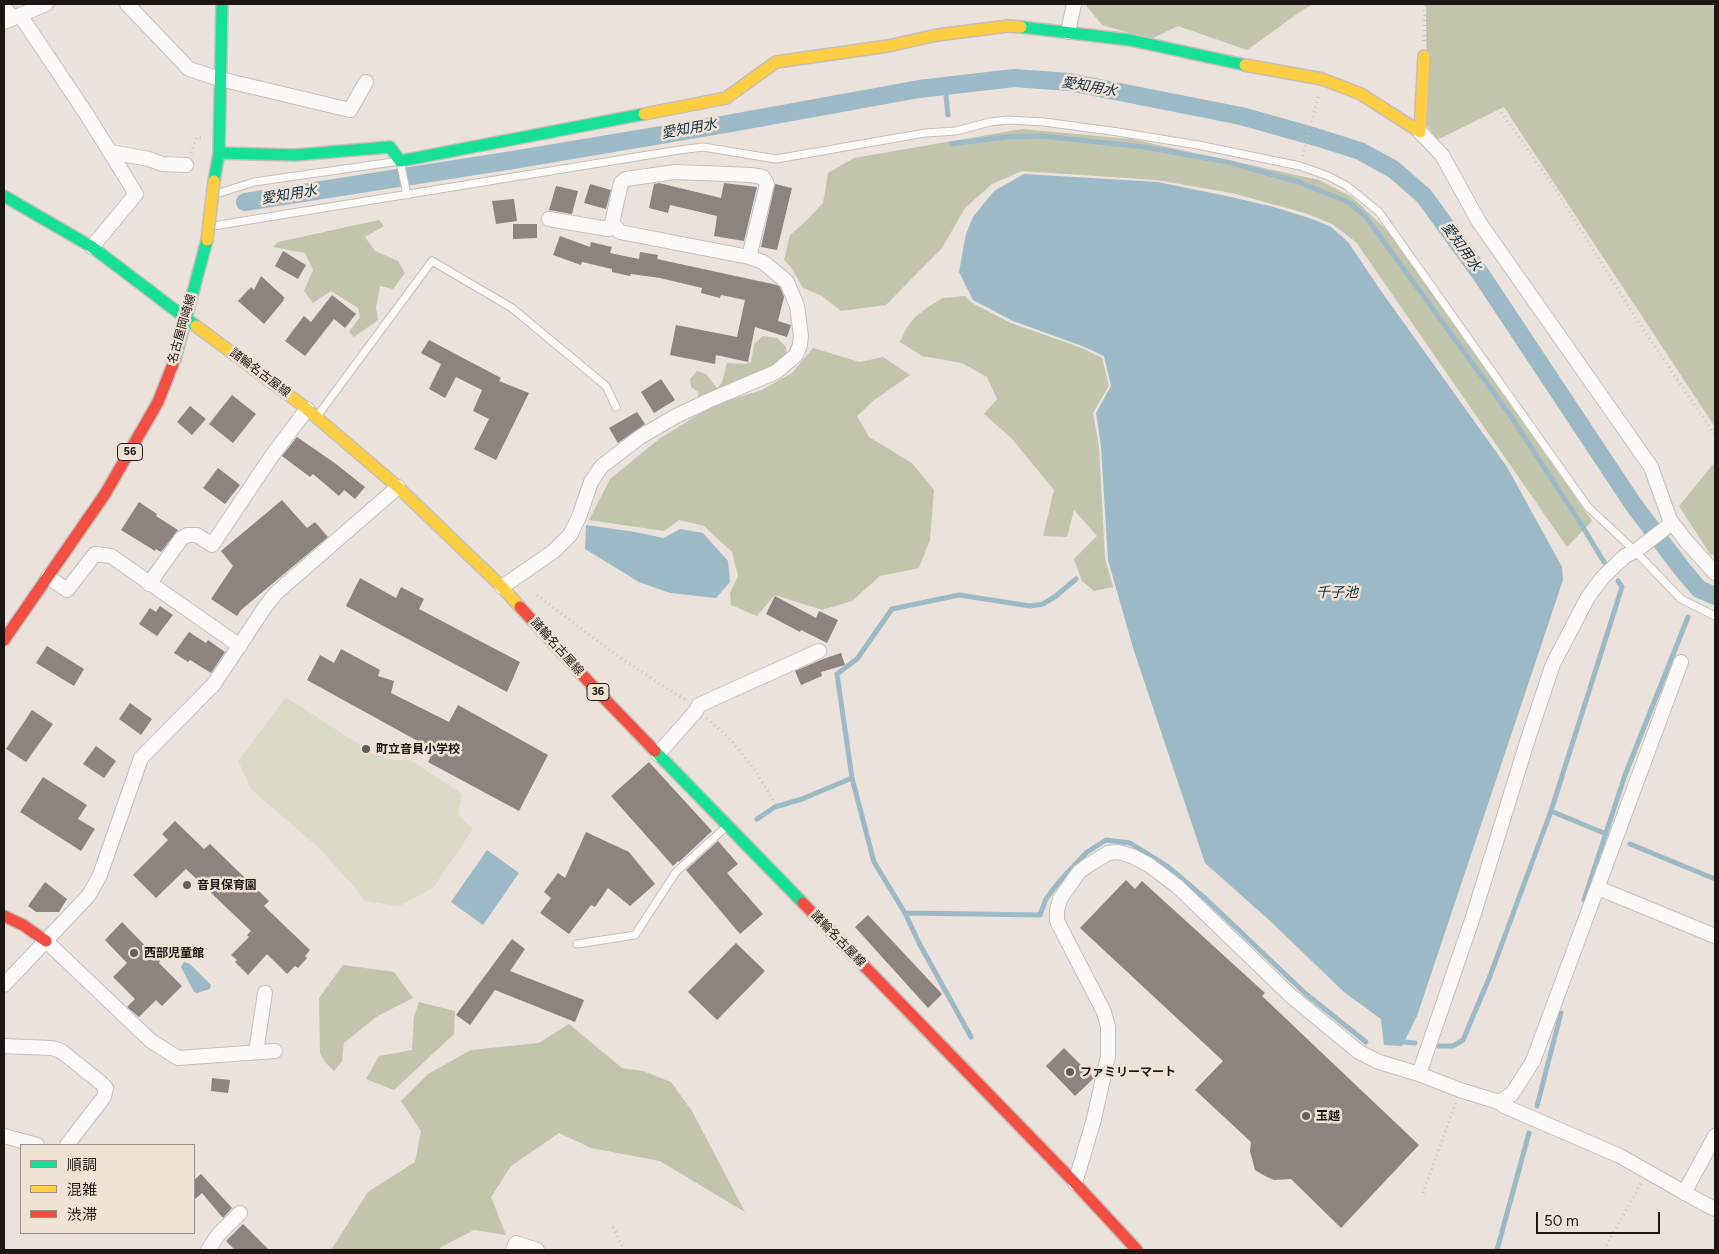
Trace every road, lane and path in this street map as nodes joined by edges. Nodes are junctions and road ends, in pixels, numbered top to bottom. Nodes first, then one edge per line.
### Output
1 (46, 4) edge
2 (128, 4) edge
3 (222, 4) edge
4 (1074, 4) edge
5 (1425, 4) edge
6 (1541, 4) edge
7 (4, 6) edge
8 (1715, 10) edge
9 (12, 19) edge
10 (1068, 32) junction
11 (1424, 56) junction
12 (220, 79) junction
13 (1322, 79) junction
14 (366, 82) dead end
15 (1420, 132) junction
16 (110, 152) junction
17 (219, 153) junction
18 (1715, 156) edge
19 (400, 161) junction
20 (186, 165) dead end
21 (1300, 166) junction
22 (407, 195) junction
23 (4, 196) edge
24 (549, 219) dead end
25 (616, 227) junction
26 (92, 247) junction
27 (749, 257) junction
28 (1715, 278) edge
29 (186, 318) junction
30 (616, 407) dead end
31 (311, 413) junction
32 (1715, 435) edge
33 (398, 487) junction
34 (1668, 526) junction
35 (1634, 550) junction
36 (1715, 573) edge
37 (48, 578) junction
38 (149, 584) junction
39 (502, 588) junction
40 (535, 594) dead end
41 (1715, 616) edge
42 (4, 640) edge
43 (240, 646) junction
44 (819, 650) dead end
45 (1681, 662) dead end
46 (697, 709) junction
47 (658, 754) junction
48 (779, 810) dead end
49 (728, 826) junction
50 (1598, 888) junction
51 (4, 916) edge
52 (1715, 936) edge
53 (46, 941) junction
54 (576, 944) dead end
55 (4, 985) edge
56 (265, 994) dead end
57 (4, 1046) edge
58 (274, 1050) dead end
59 (256, 1052) junction
60 (1419, 1074) junction
61 (1460, 1090) junction
62 (1499, 1102) junction
63 (4, 1136) edge
64 (1715, 1136) edge
65 (33, 1144) edge
66 (68, 1144) edge
67 (1647, 1173) junction
68 (1075, 1183) junction
69 (1423, 1193) dead end
70 (1684, 1193) junction
71 (1715, 1209) edge
72 (240, 1213) dead end
73 (613, 1227) dead end
74 (208, 1250) edge
75 (513, 1250) edge
76 (536, 1250) edge
77 (624, 1250) edge
78 (1137, 1250) edge
79 (1604, 1250) edge

1 - 9 street
2 - 12 street
3 - 12 main road, 名古屋岡崎線 / 56
4 - 10 street
5 - 11 path
6 - 28 path
7 - 9 street
8 - 18 path
9 - 16 street
10 - 13 main road
10 - 19 main road
11 - 15 main road
11 - 32 path
12 - 14 street
12 - 17 main road, 名古屋岡崎線 / 56
13 - 15 main road
13 - 21 path
15 - 34 street
16 - 20 street
16 - 26 street
17 - 19 main road
17 - 29 main road, 名古屋岡崎線 / 56, bridge
19 - 22 lane
19 - 22 lane
21 - 22 lane
21 - 35 lane
23 - 26 main road, 諸輪名古屋線 / 36
24 - 25 street
25 - 27 street
25 - 27 street
26 - 29 main road, 諸輪名古屋線 / 36
27 - 39 street
29 - 31 main road, 諸輪名古屋線 / 36
29 - 37 main road, 名古屋岡崎線 / 56
30 - 31 lane
31 - 33 main road, 諸輪名古屋線 / 36
31 - 38 street
33 - 39 main road, 諸輪名古屋線 / 36
33 - 43 street
34 - 35 street
34 - 36 street
35 - 41 lane
35 - 60 street
37 - 38 street
37 - 42 main road, 名古屋岡崎線 / 56
38 - 43 street
39 - 47 main road, 諸輪名古屋線 / 36
40 - 46 path
43 - 53 street
44 - 46 street
45 - 50 street
46 - 47 street
46 - 48 path
47 - 49 main road, 諸輪名古屋線 / 36
49 - 54 lane
49 - 68 main road, 諸輪名古屋線 / 36
50 - 52 street
50 - 62 street
51 - 53 main road
53 - 55 street
53 - 59 street
56 - 59 street
57 - 66 street
58 - 59 street
60 - 61 street
60 - 68 street
61 - 62 street
61 - 69 path
62 - 67 street
63 - 65 street
64 - 70 street
67 - 70 street
67 - 79 path
68 - 78 main road, 諸輪名古屋線 / 36
70 - 71 street
72 - 74 street
73 - 77 path
75 - 76 street

